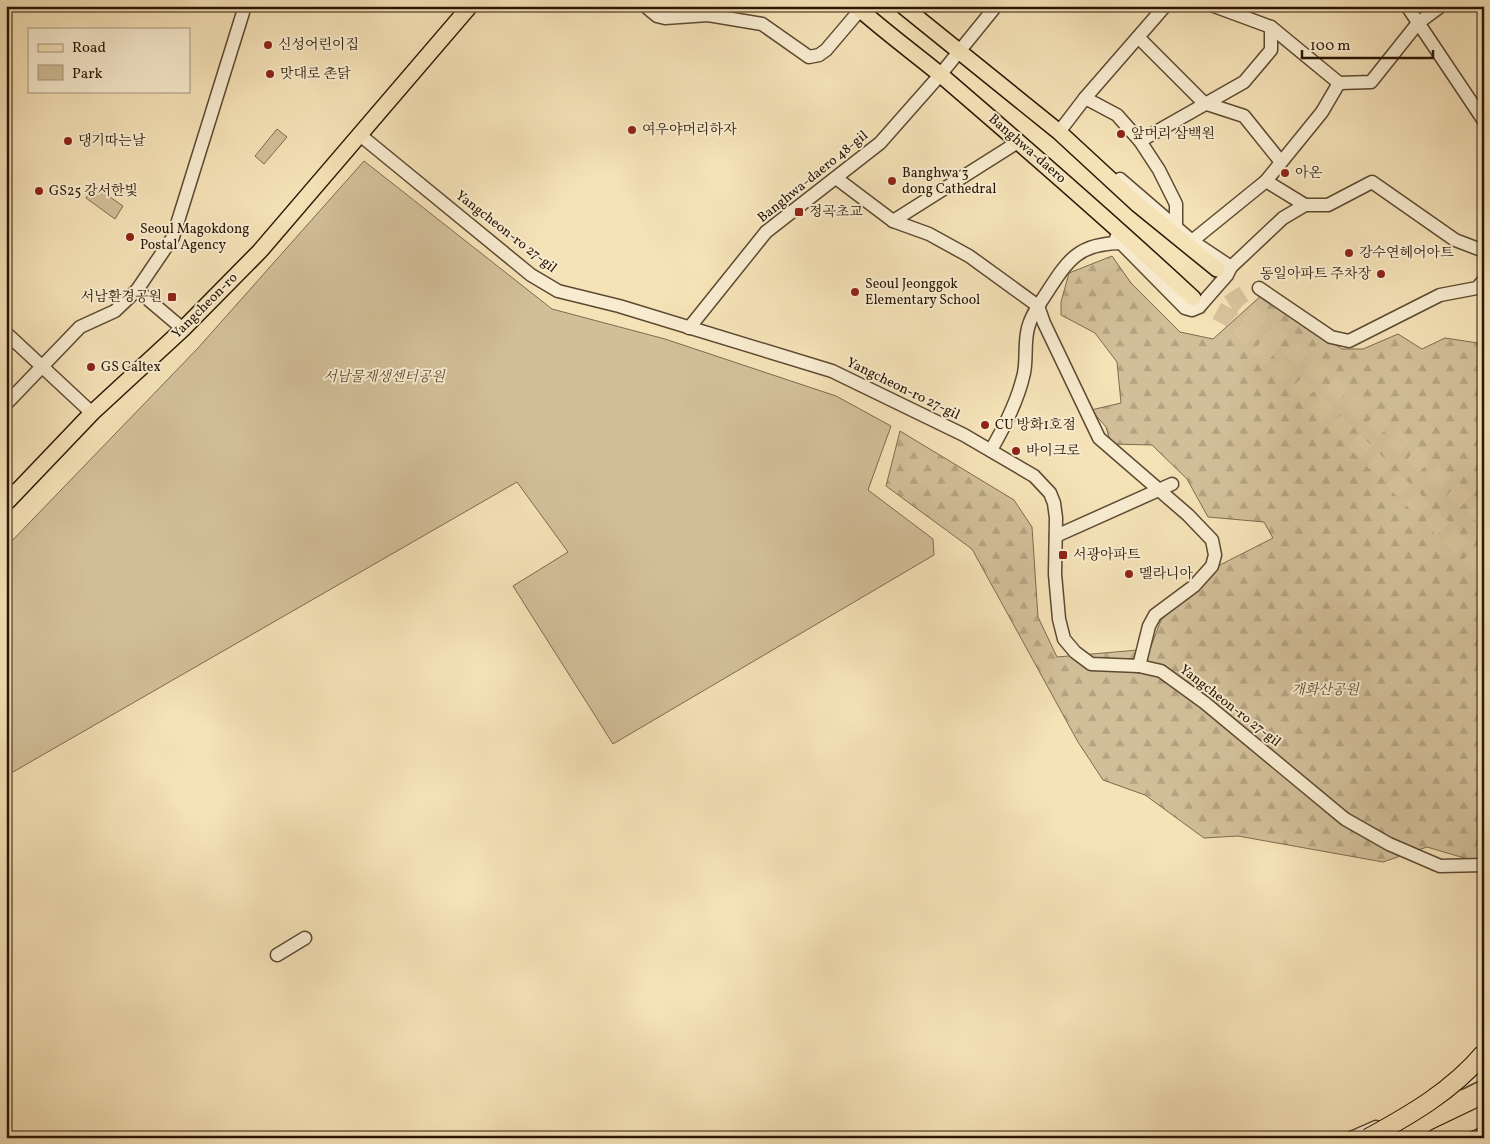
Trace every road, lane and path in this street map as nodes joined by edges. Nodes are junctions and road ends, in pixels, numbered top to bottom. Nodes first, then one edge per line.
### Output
1 (245, 6) edge
2 (470, 6) edge
3 (645, 6) edge
4 (903, 6) edge
5 (996, 6) edge
6 (1165, 6) edge
7 (1214, 6) edge
8 (1407, 6) edge
9 (1441, 6) edge
10 (858, 8) edge
11 (1418, 23) junction
12 (1271, 26) junction
13 (1138, 37) junction
14 (959, 51) junction
15 (940, 75) junction
16 (1339, 83) junction
17 (1085, 98) junction
18 (1204, 103) junction
19 (1484, 120) edge
20 (1059, 132) junction
21 (360, 134) junction
22 (1140, 141) junction
23 (1018, 142) junction
24 (1074, 144) junction
25 (1282, 162) junction
26 (1054, 174) junction
27 (836, 178) junction
28 (1266, 181) junction
29 (1305, 205) junction
30 (893, 221) junction
31 (1176, 225) junction
32 (1192, 241) junction
33 (1122, 243) junction
34 (1484, 251) edge
35 (1224, 268) junction
36 (1484, 280) edge
37 (1260, 288) dead end
38 (137, 290) junction
39 (1193, 298) tunnel mouth
40 (1038, 306) junction
41 (689, 328) junction
42 (183, 329) junction
43 (6, 334) edge
44 (42, 367) junction
45 (6, 404) edge
46 (92, 413) junction
47 (991, 450) junction
48 (1172, 484) dead end
49 (1159, 490) junction
50 (6, 503) edge
51 (1056, 536) junction
52 (1139, 666) junction
53 (1484, 864) edge
54 (305, 938) dead end
55 (277, 954) dead end
56 (1484, 1053) edge
57 (1484, 1071) edge
58 (1484, 1115) edge
59 (1351, 1138) edge
60 (1368, 1138) edge
61 (1436, 1138) edge

1 - 38 street
2 - 21 main road, Yangcheon-ro
3 - 10 street
4 - 14 main road
5 - 14 street, Banghwa-daero 48-gil
6 - 13 street
7 - 12 street
8 - 11 street
9 - 11 street
10 - 15 main road, Banghwa-daero
11 - 16 street
11 - 19 street
12 - 16 street
12 - 18 street
13 - 17 street
13 - 18 street
14 - 15 street, Banghwa-daero 48-gil
14 - 20 main road
15 - 23 main road, Banghwa-daero
15 - 27 street, Banghwa-daero 48-gil
16 - 25 street
17 - 20 street
17 - 22 street
18 - 22 street
18 - 25 street
20 - 24 main road
21 - 41 street, Yangcheon-ro 27-gil
21 - 42 main road, Yangcheon-ro
22 - 31 street
23 - 26 main road, Banghwa-daero
23 - 30 street
24 - 31 street
24 - 35 main road
25 - 28 street
26 - 33 street
26 - 39 main road, Banghwa-daero
27 - 30 street
27 - 41 street, Banghwa-daero 48-gil
28 - 29 street
28 - 32 street
29 - 34 street
29 - 35 street
30 - 40 street
31 - 32 street
32 - 35 street
33 - 35 street
33 - 40 street
36 - 37 street
38 - 42 street
38 - 44 street
40 - 47 street
40 - 49 street
41 - 47 street, Yangcheon-ro 27-gil
42 - 46 main road, Yangcheon-ro
43 - 44 street
44 - 45 street
44 - 46 street
46 - 50 main road, Yangcheon-ro
47 - 51 street, Yangcheon-ro 27-gil
48 - 49 street
49 - 51 street
49 - 52 street
51 - 52 street, Yangcheon-ro 27-gil
52 - 53 street, Yangcheon-ro 27-gil
54 - 55 street
56 - 60 highway, bridge
57 - 59 street
58 - 61 highway

